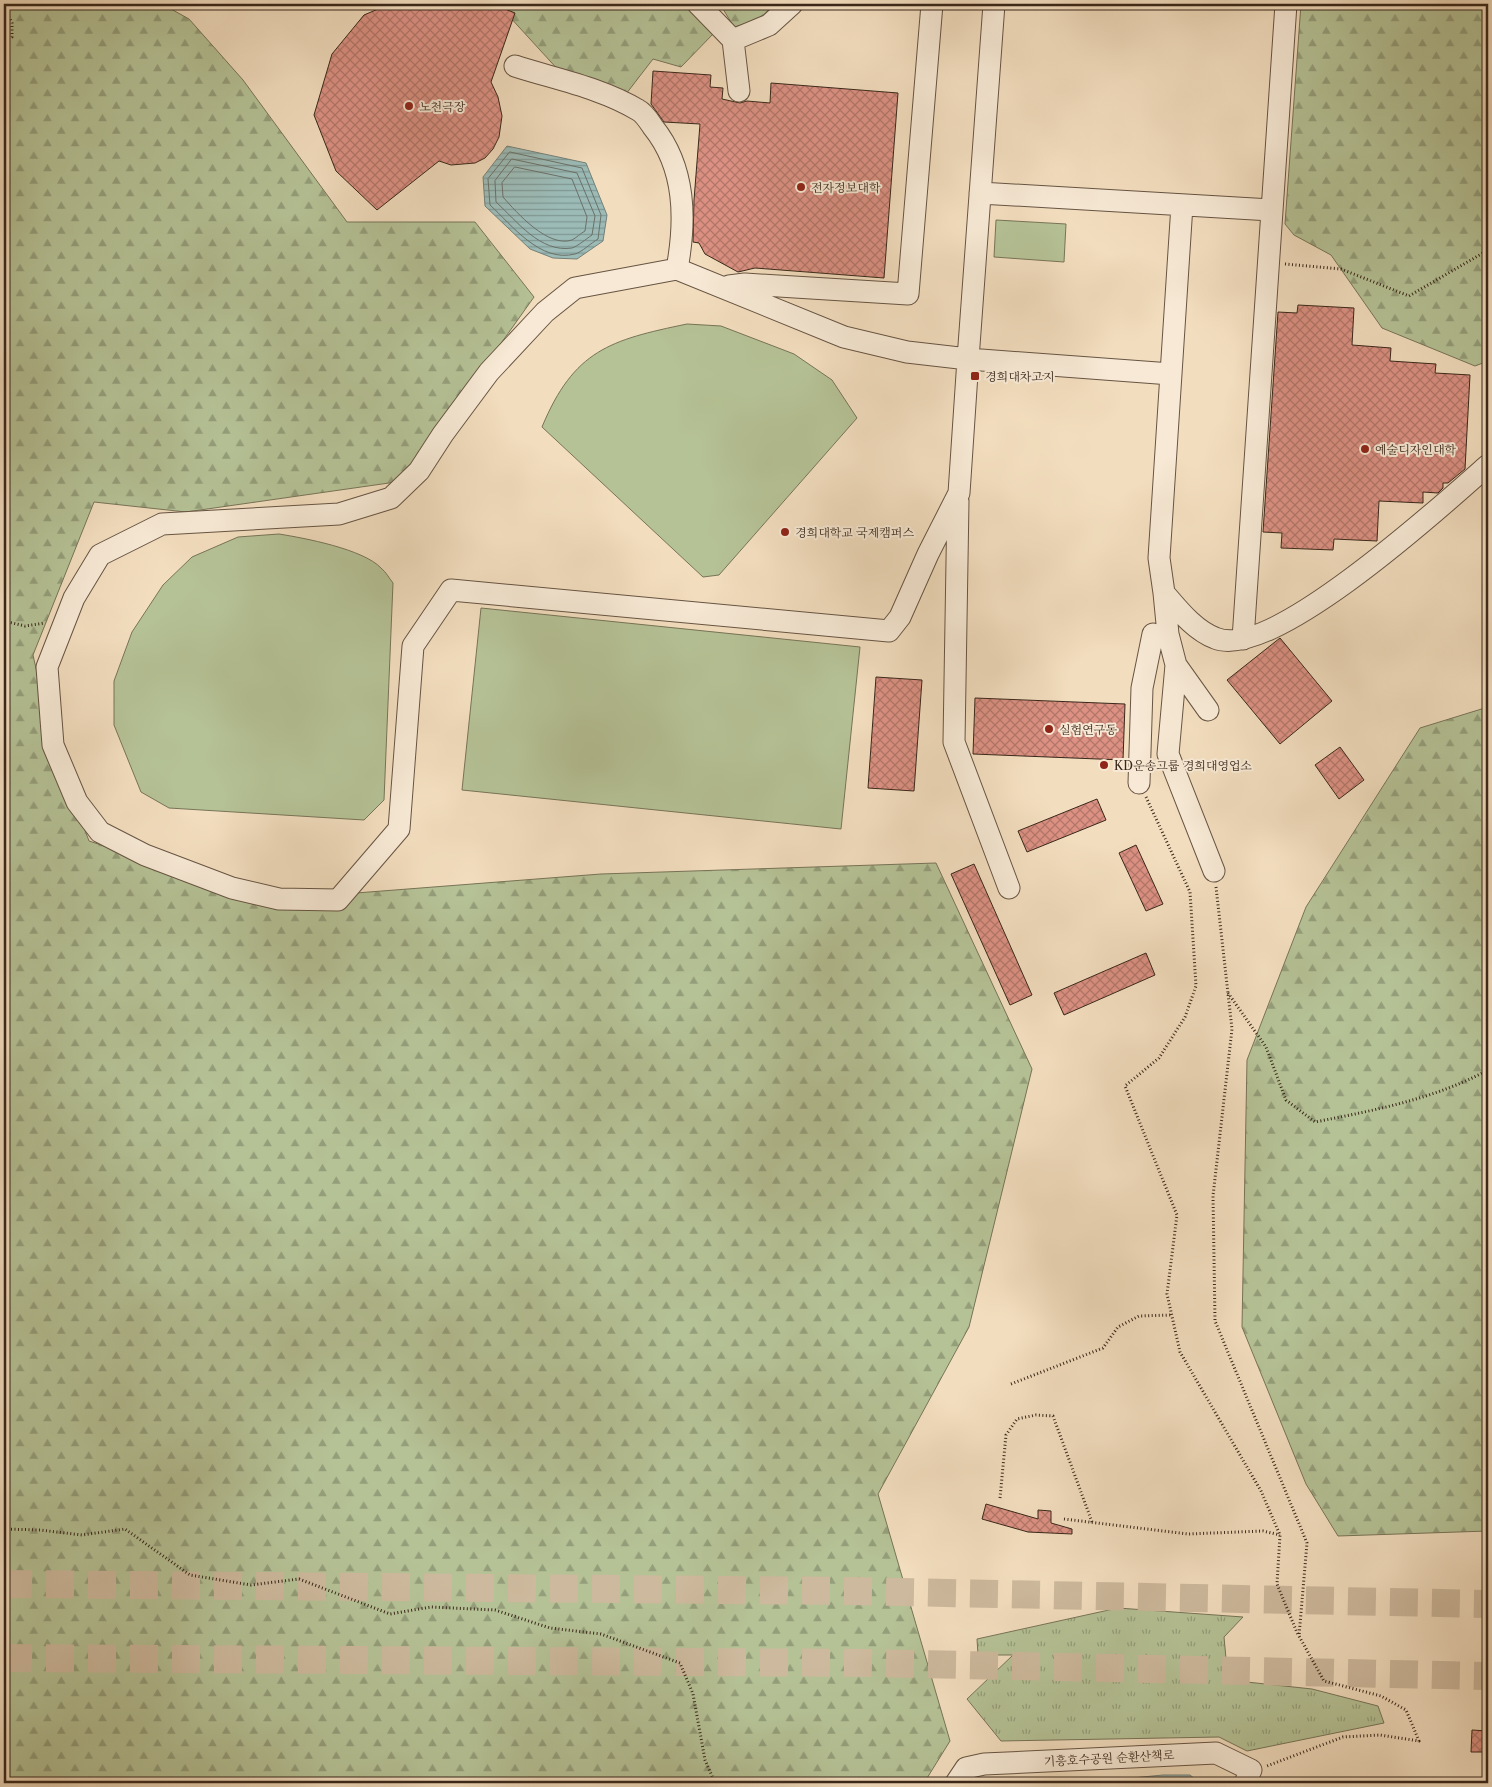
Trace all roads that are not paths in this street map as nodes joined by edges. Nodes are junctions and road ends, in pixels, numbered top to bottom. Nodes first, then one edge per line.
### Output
1 (698, 4) edge
2 (792, 4) edge
3 (932, 4) edge
4 (994, 4) edge
5 (1286, 4) edge
6 (733, 40) junction
7 (515, 66) dead end
8 (739, 91) dead end
9 (980, 193) junction
10 (1182, 205) junction
11 (1271, 210) junction
12 (677, 269) junction
13 (734, 285) junction
14 (968, 359) junction
15 (1171, 374) junction
16 (1488, 465) edge
17 (959, 493) junction
18 (1164, 593) junction
19 (1153, 634) dead end
20 (1243, 639) junction
21 (1176, 665) junction
22 (1208, 710) dead end
23 (1139, 783) road end
24 (1214, 871) road end
25 (1009, 888) dead end
26 (1248, 1776) edge
27 (956, 1783) edge

1 - 6 street
2 - 6 street
3 - 13 street
4 - 9 street
5 - 11 street
6 - 8 street
7 - 12 street
9 - 10 street
9 - 14 street
10 - 11 street
10 - 15 street
11 - 20 street
12 - 13 street
12 - 17 street
13 - 14 street
14 - 15 street
14 - 17 street
15 - 18 street
16 - 20 street
17 - 25 street
18 - 20 street
18 - 21 street
19 - 23 street
21 - 22 street
21 - 24 street
26 - 27 street, 기흥호수공원 순환산책로

